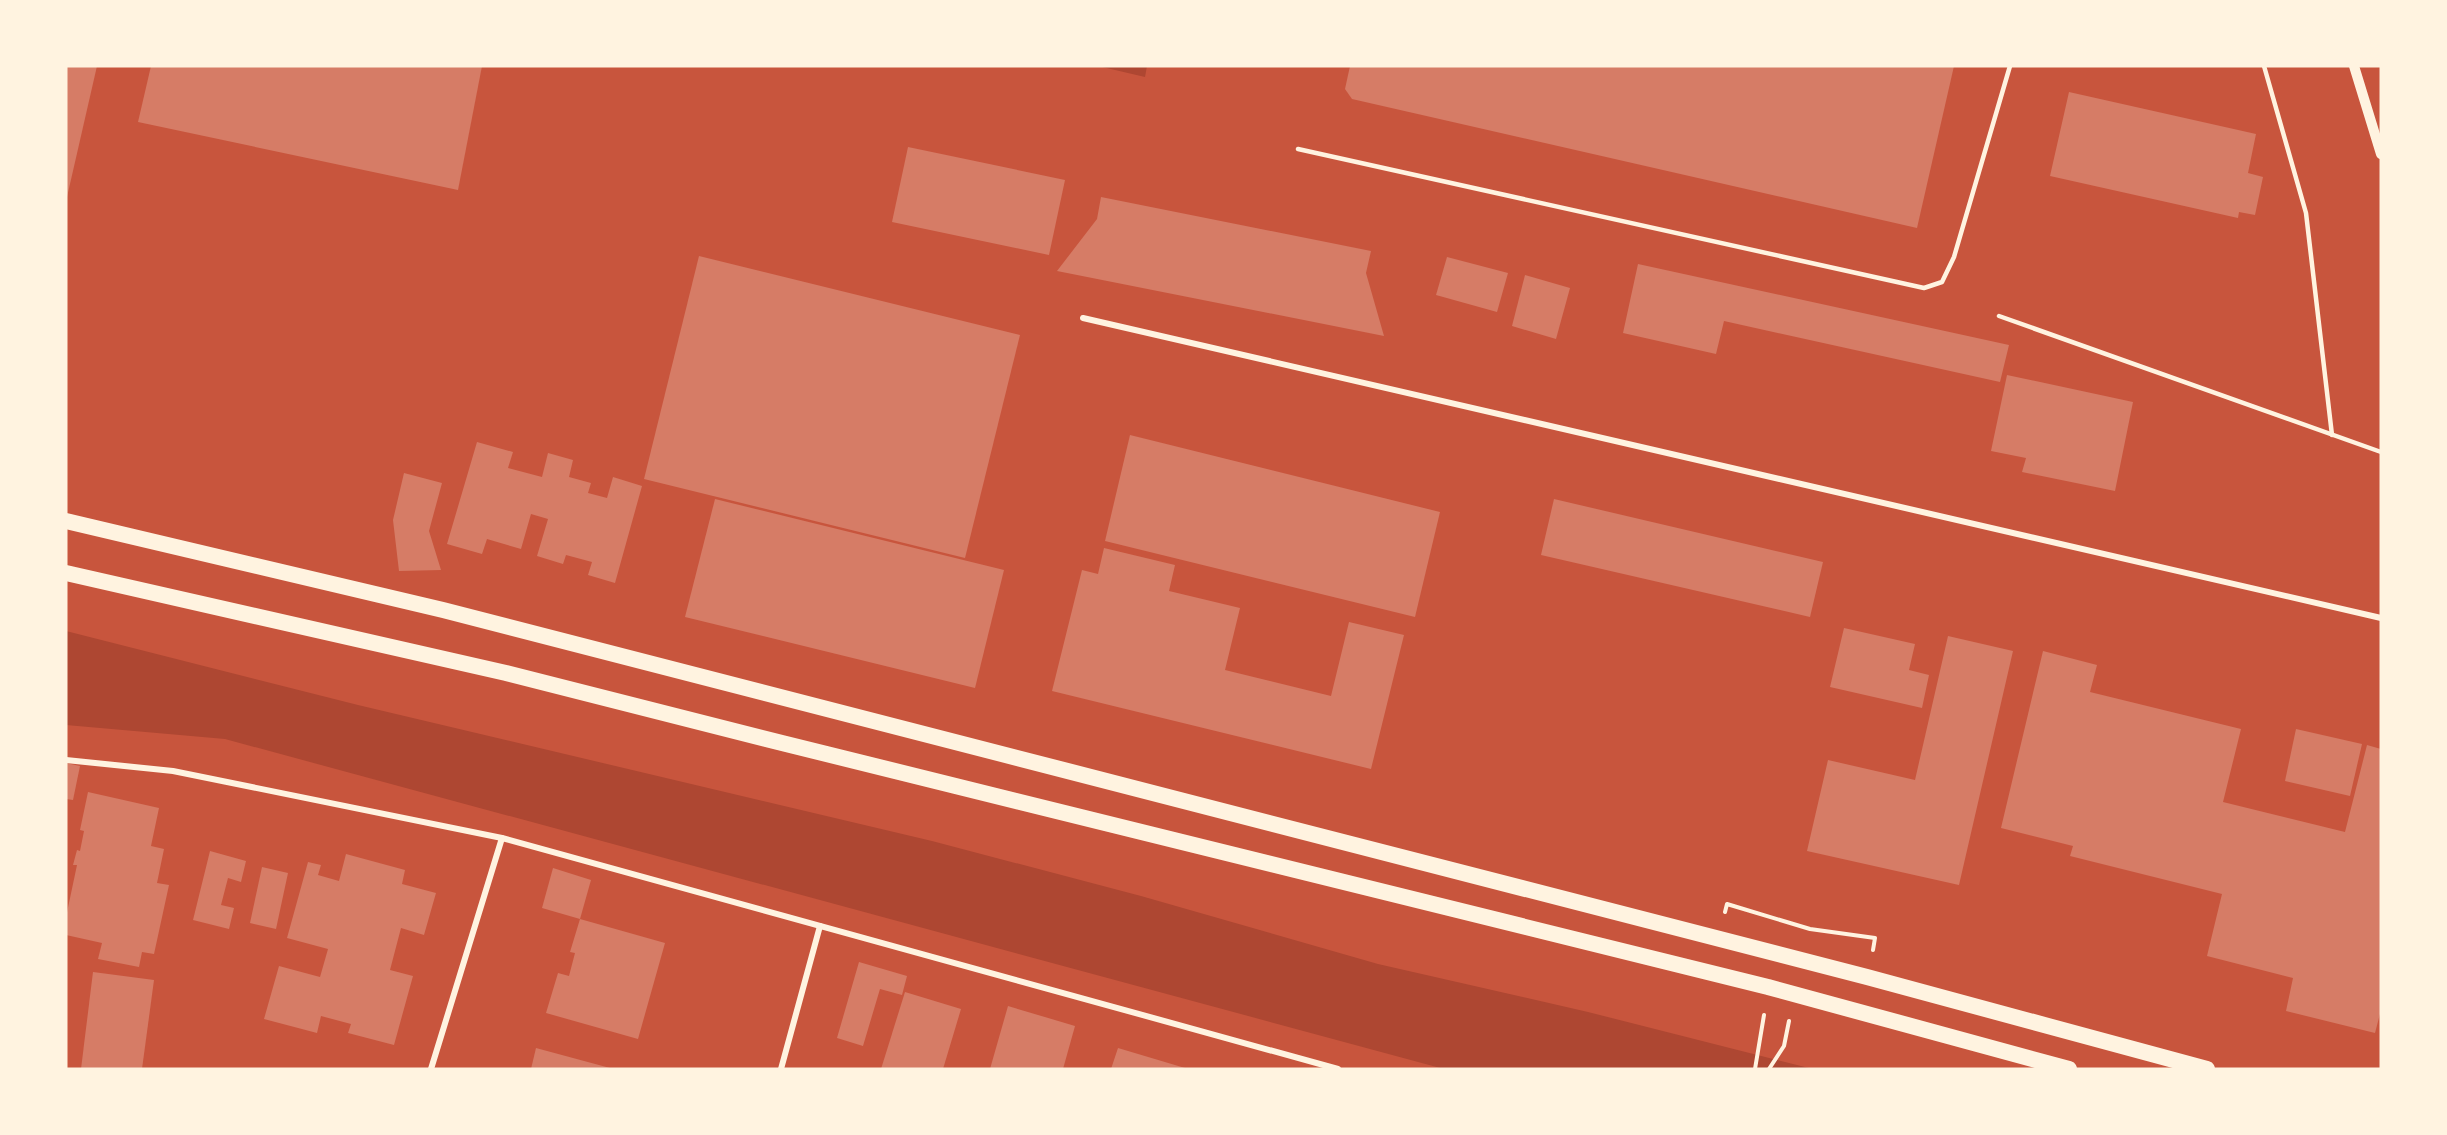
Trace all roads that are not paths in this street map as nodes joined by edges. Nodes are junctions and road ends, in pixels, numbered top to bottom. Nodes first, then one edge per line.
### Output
1 (2010, 66) edge
2 (2264, 66) edge
3 (2354, 66) edge
4 (1298, 149) dead end
5 (2381, 154) edge
6 (1999, 316) dead end
7 (1083, 318) dead end
8 (2332, 435) junction
9 (2381, 452) edge
10 (66, 521) edge
11 (66, 573) edge
12 (2381, 618) edge
13 (66, 760) edge
14 (501, 837) junction
15 (820, 926) junction
16 (430, 1069) edge
17 (781, 1069) edge
18 (1338, 1069) edge
19 (2069, 1069) edge
20 (2207, 1069) edge

1 - 4 lane
2 - 8 lane
3 - 5 street
6 - 8 lane
7 - 12 street
8 - 9 lane
10 - 20 highway
11 - 19 highway
13 - 14 street
14 - 15 street
14 - 16 street
15 - 17 street
15 - 18 street

